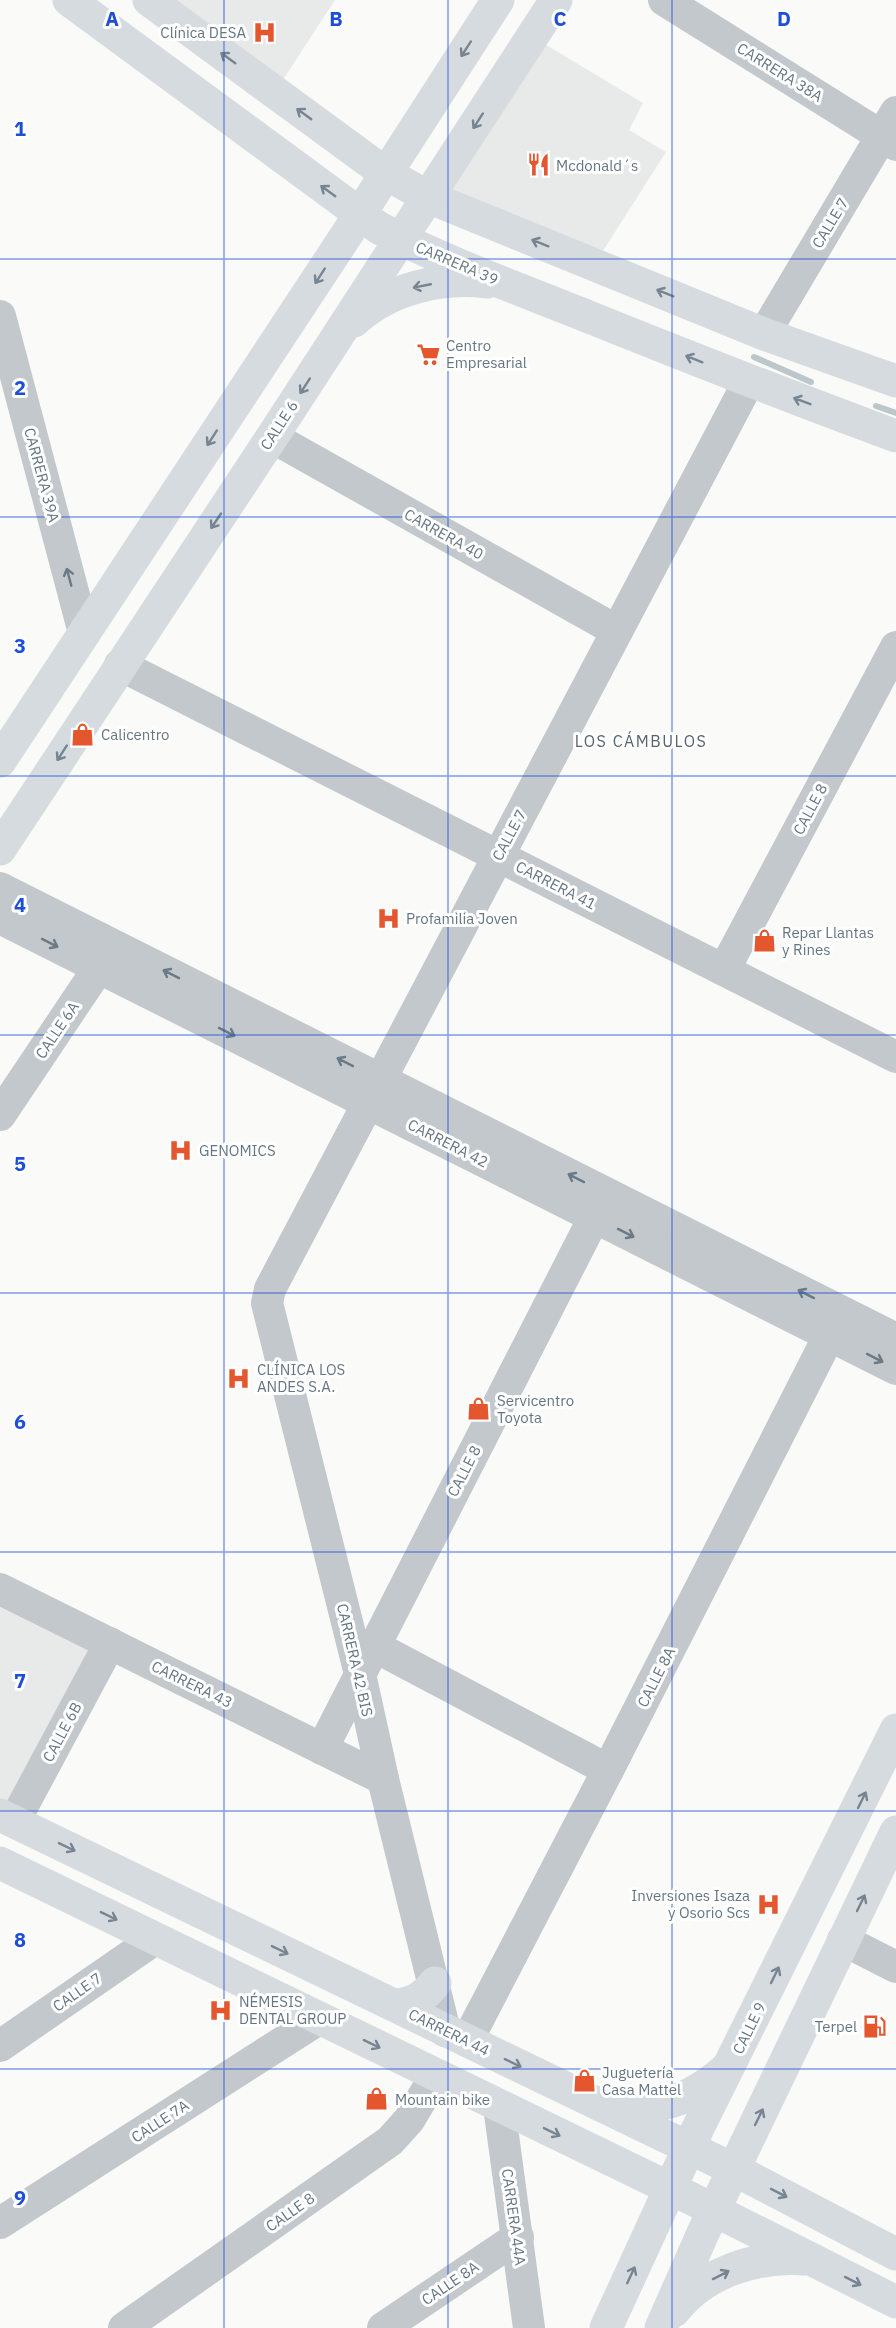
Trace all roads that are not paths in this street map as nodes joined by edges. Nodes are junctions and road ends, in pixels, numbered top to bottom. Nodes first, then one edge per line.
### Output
1 (69, 0) edge
2 (498, 0) edge
3 (556, 0) edge
4 (664, 0) edge
5 (155, 5) edge
6 (159, 67) junction
7 (891, 131) edge
8 (385, 173) junction
9 (428, 197) junction
10 (359, 215) junction
11 (400, 239) junction
12 (521, 290) junction
13 (0, 316) edge
14 (764, 334) junction
15 (337, 336) junction
16 (829, 357) junction
17 (748, 381) junction
18 (896, 381) edge
19 (848, 418) junction
20 (896, 436) edge
21 (272, 437) junction
22 (143, 543) junction
23 (617, 631) junction
24 (84, 633) junction
25 (896, 647) edge
26 (126, 655) junction
27 (41, 698) junction
28 (0, 761) edge
29 (0, 849) edge
30 (498, 856) junction
31 (0, 888) edge
32 (0, 918) edge
33 (107, 956) junction
34 (724, 970) junction
35 (896, 1057) edge
36 (374, 1091) junction
37 (0, 1115) edge
38 (601, 1205) junction
39 (270, 1289) joint
40 (836, 1324) junction
41 (896, 1339) edge
42 (896, 1369) edge
43 (0, 1589) edge
44 (110, 1643) junction
45 (374, 1646) junction
46 (360, 1674) junction
47 (895, 1742) edge
48 (322, 1749) junction
49 (608, 1770) junction
50 (383, 1779) junction
51 (5, 1824) edge
52 (896, 1832) edge
53 (0, 1863) edge
54 (233, 1927) junction
55 (155, 1938) junction
56 (843, 1940) junction
57 (896, 1966) edge
58 (435, 1983) junction
59 (255, 1987) junction
60 (394, 2006) junction
61 (319, 2019) junction
62 (456, 2036) junction
63 (1, 2044) edge
64 (730, 2065) junction
65 (436, 2075) junction
66 (584, 2097) junction
67 (499, 2106) junction
68 (689, 2148) junction
69 (733, 2169) junction
70 (670, 2190) junction
71 (714, 2211) junction
72 (0, 2223) edge
73 (518, 2237) junction
74 (896, 2254) edge
75 (810, 2259) junction
76 (896, 2302) edge
77 (661, 2327) edge
78 (124, 2328) edge
79 (383, 2328) edge
80 (529, 2328) edge
81 (606, 2328) edge

1 - 6 main road, CARRERA 39
2 -> 8 main road
3 -> 9 main road, CALLE 6
4 - 7 street, CARRERA 38A
5 - 6 main road
8 -> 5 main road
10 -> 6 main road, CARRERA 39
7 - 14 street, CALLE 7
8 - 9 main road
8 - 10 main road
9 - 11 main road, CALLE 6
14 -> 9 main road
10 - 11 main road, CARRERA 39
10 -> 22 main road
11 - 12 main road, CARRERA 39
11 - 15 main road, CALLE 6
12 -> 15 main road
17 -> 12 main road, CARRERA 39
24 -> 13 street, CARRERA 39A
14 - 16 main road
15 -> 21 main road, CALLE 6
16 - 18 main road
16 - 19 main road
19 -> 17 main road, CARRERA 39
17 - 23 street, CALLE 7
19 - 20 main road, CARRERA 39
21 - 23 street, CARRERA 40
21 -> 26 main road, CALLE 6
22 - 24 main road
22 - 26 main road
23 - 30 street, CALLE 7
24 - 27 main road
25 - 34 street, CALLE 8
26 - 27 main road
26 -> 29 main road, CALLE 6
26 - 30 street, CARRERA 41
27 - 28 main road
30 - 34 street, CARRERA 41
30 - 36 street, CALLE 7
31 - 33 street, CARRERA 42
32 -> 33 street, CARRERA 42
33 - 36 street, CARRERA 42
33 - 37 street, CALLE 6A
34 - 35 street, CARRERA 41
36 - 38 street, CARRERA 42
36 - 39 street, CALLE 7
38 - 40 street, CARRERA 42
38 - 45 street, CALLE 8
39 - 46 street, CARRERA 42 BIS
40 - 41 street, CARRERA 42
40 -> 42 street, CARRERA 42
40 - 49 street, CALLE 8A
43 - 44 street, CARRERA 43
44 - 48 street, CARRERA 43
44 - 51 street, CALLE 6B
45 - 46 street, CALLE 8
45 - 49 street
46 - 48 street, CALLE 8
46 - 50 street, CARRERA 42 BIS
64 -> 47 main road, CALLE 9
48 - 50 street, CARRERA 43
49 - 62 street, CALLE 8A
50 - 58 street, CARRERA 42 BIS
51 -> 54 main road, CARRERA 44
56 -> 52 main road
53 -> 55 main road
54 - 59 main road
54 -> 60 main road, CARRERA 44
55 - 59 main road
55 - 63 street, CALLE 7
56 - 57 street
69 -> 56 main road
58 - 60 main road
58 - 62 street, CARRERA 42 BIS
59 - 61 main road
60 - 62 main road, CARRERA 44
61 -> 65 main road
61 - 72 street, CALLE 7A
62 -> 66 main road, CARRERA 44
64 - 66 main road
64 - 68 main road, CALLE 9
65 - 67 main road
65 - 78 street, CALLE 8
66 - 68 main road, CARRERA 44
67 -> 70 main road
67 - 73 street, CARRERA 44A
68 - 69 main road, CARRERA 44
68 - 70 main road, CALLE 9
69 - 71 main road
69 -> 74 main road, CARRERA 44
70 - 71 main road
81 -> 70 main road, CALLE 9
71 - 75 main road
71 - 77 main road
73 - 79 street, CALLE 8A
73 - 80 street, CARRERA 44A
75 -> 76 main road
77 -> 75 main road

